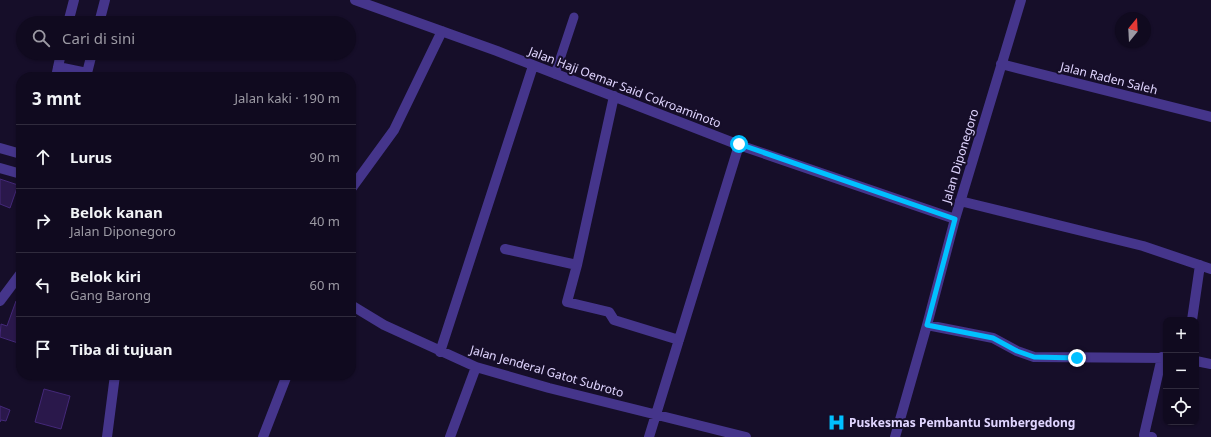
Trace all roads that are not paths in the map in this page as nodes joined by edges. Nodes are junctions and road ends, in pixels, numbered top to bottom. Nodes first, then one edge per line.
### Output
1 (74, 0) edge
2 (104, 0) edge
3 (1021, 0) edge
4 (362, 1) edge
5 (70, 16) edge
6 (101, 16) edge
7 (574, 17) dead end
8 (442, 31) junction
9 (60, 60) edge
10 (90, 60) edge
11 (1001, 64) junction
12 (533, 66) junction
13 (58, 71) edge
14 (87, 72) edge
15 (555, 74) junction
16 (614, 96) junction
17 (1211, 117) edge
18 (739, 144) junction
19 (0, 148) edge
20 (16, 153) edge
21 (0, 168) edge
22 (16, 173) edge
23 (356, 182) edge
24 (960, 201) junction
25 (955, 219) junction
26 (505, 249) dead end
27 (578, 265) junction
28 (1200, 265) junction
29 (1211, 269) edge
30 (16, 280) edge
31 (0, 301) edge
32 (356, 308) edge
33 (1192, 317) edge
34 (927, 325) junction
35 (679, 340) junction
36 (440, 352) junction
37 (1163, 358) edge
38 (1199, 362) edge
39 (1163, 363) edge
40 (1211, 364) edge
41 (476, 367) junction
42 (114, 380) edge
43 (285, 380) edge
44 (656, 414) junction
45 (1147, 436) edge
46 (107, 437) edge
47 (264, 437) edge
48 (450, 437) edge
49 (649, 437) edge
50 (746, 437) edge
51 (895, 437) edge

1 - 5 street
2 - 6 street
3 - 11 street, Jalan Diponegoro
4 - 8 street, Jalan Haji Oemar Said Cokroaminoto
7 - 15 lane
8 - 12 street, Jalan Haji Oemar Said Cokroaminoto
8 - 23 street
9 - 13 street
10 - 14 street
11 - 17 street, Jalan Raden Saleh
11 - 24 street, Jalan Diponegoro
12 - 15 street, Jalan Haji Oemar Said Cokroaminoto
12 - 36 street
15 - 16 street, Jalan Haji Oemar Said Cokroaminoto
16 - 18 street, Jalan Haji Oemar Said Cokroaminoto
16 - 27 street
18 - 25 street, Jalan Haji Oemar Said Cokroaminoto
18 - 35 street
19 - 20 street
21 - 22 street
24 - 25 street, Jalan Diponegoro
24 - 28 street
25 - 34 street, Jalan Diponegoro
26 - 27 street
27 - 35 street
28 - 29 street
28 - 33 street
30 - 31 street
32 - 36 street, Jalan Jenderal Gatot Subroto
34 - 37 street
34 - 51 street, Jalan Diponegoro
35 - 44 street
36 - 41 street, Jalan Jenderal Gatot Subroto
38 - 40 street
39 - 45 street
41 - 44 street, Jalan Jenderal Gatot Subroto
41 - 48 street
42 - 46 street
43 - 47 street
44 - 49 street
44 - 50 street, Jalan Jenderal Gatot Subroto

